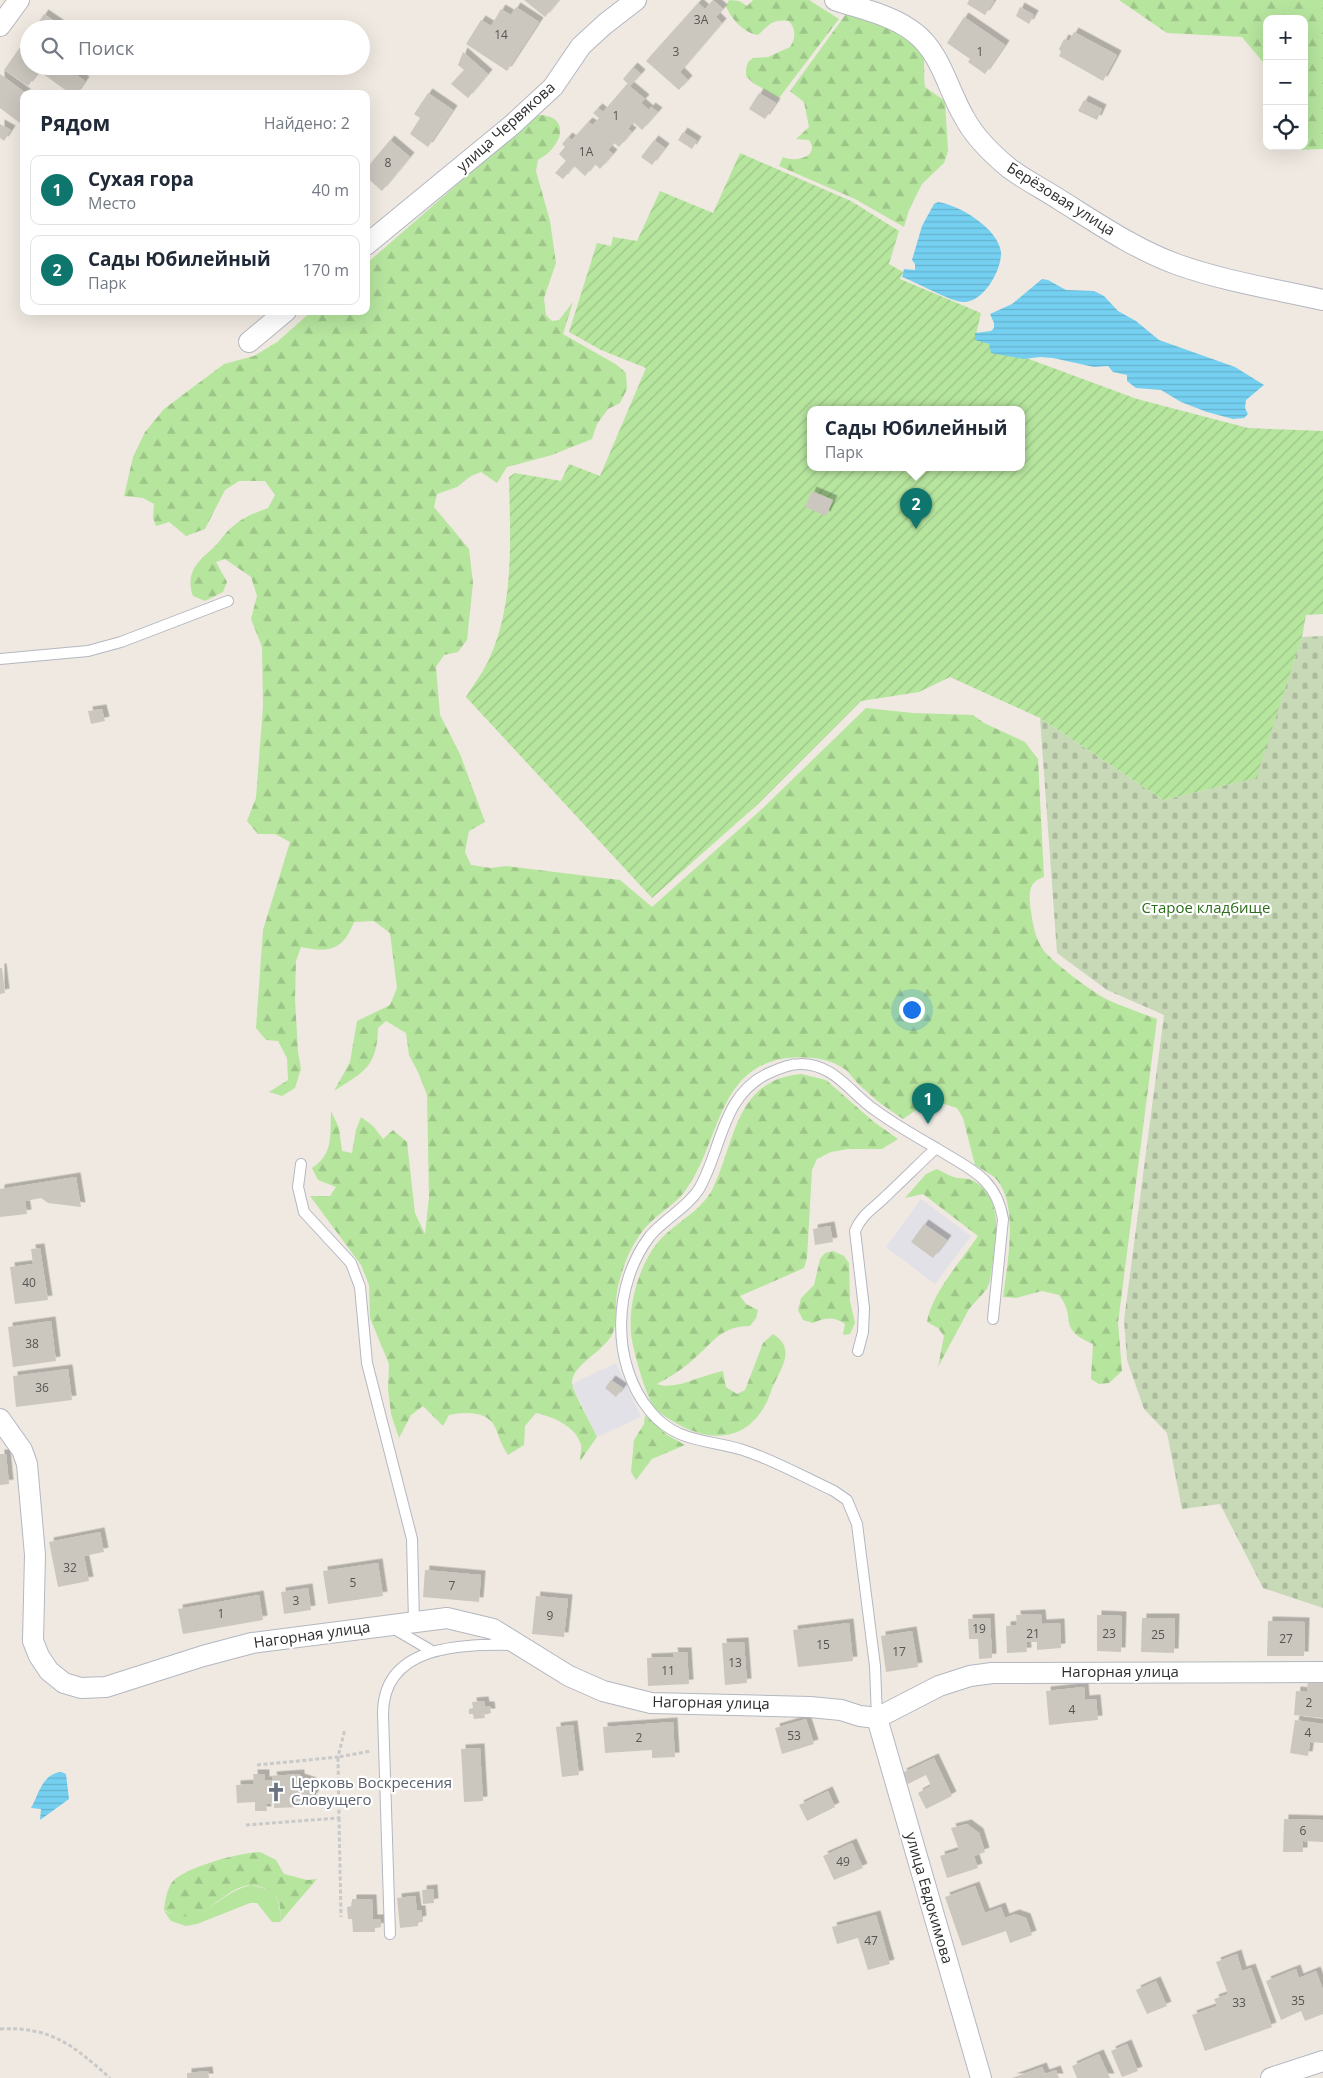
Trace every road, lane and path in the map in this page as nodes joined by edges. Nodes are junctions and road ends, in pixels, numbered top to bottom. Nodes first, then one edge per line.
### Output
1 (19, 0) edge
2 (636, 0) edge
3 (835, 0) edge
4 (0, 26) edge
5 (370, 242) edge
6 (1323, 300) edge
7 (281, 315) edge
8 (249, 342) dead end
9 (228, 601) dead end
10 (0, 659) edge
11 (936, 1148) junction
12 (301, 1164) dead end
13 (992, 1319) dead end
14 (858, 1351) dead end
15 (0, 1419) edge
16 (414, 1622) junction
17 (388, 1625) junction
18 (518, 1646) junction
19 (432, 1651) junction
20 (1323, 1672) edge
21 (877, 1718) junction
22 (345, 1729) dead end
23 (384, 1750) junction
24 (338, 1757) junction
25 (258, 1765) dead end
26 (339, 1818) junction
27 (246, 1825) dead end
28 (341, 1917) dead end
29 (390, 1934) dead end
30 (0, 2029) edge
31 (1323, 2061) edge
32 (110, 2078) edge
33 (981, 2078) edge
34 (1271, 2078) edge

1 - 4 street
2 - 5 street, улица Червякова
3 - 6 street, Берёзовая улица
7 - 8 street
9 - 10 lane
11 - 13 lane
11 - 14 lane
11 - 21 lane
12 - 16 lane
15 - 17 street, Нагорная улица
16 - 17 street, Нагорная улица
16 - 18 street, Нагорная улица
17 - 19 lane
18 - 19 lane
18 - 21 street, Нагорная улица
19 - 23 lane
20 - 21 street, Нагорная улица
21 - 33 street, улица Евдокимова
22 - 24 path
23 - 24 path
23 - 29 lane
24 - 25 path
24 - 26 path
26 - 27 path
26 - 28 path
30 - 32 path
31 - 34 street

